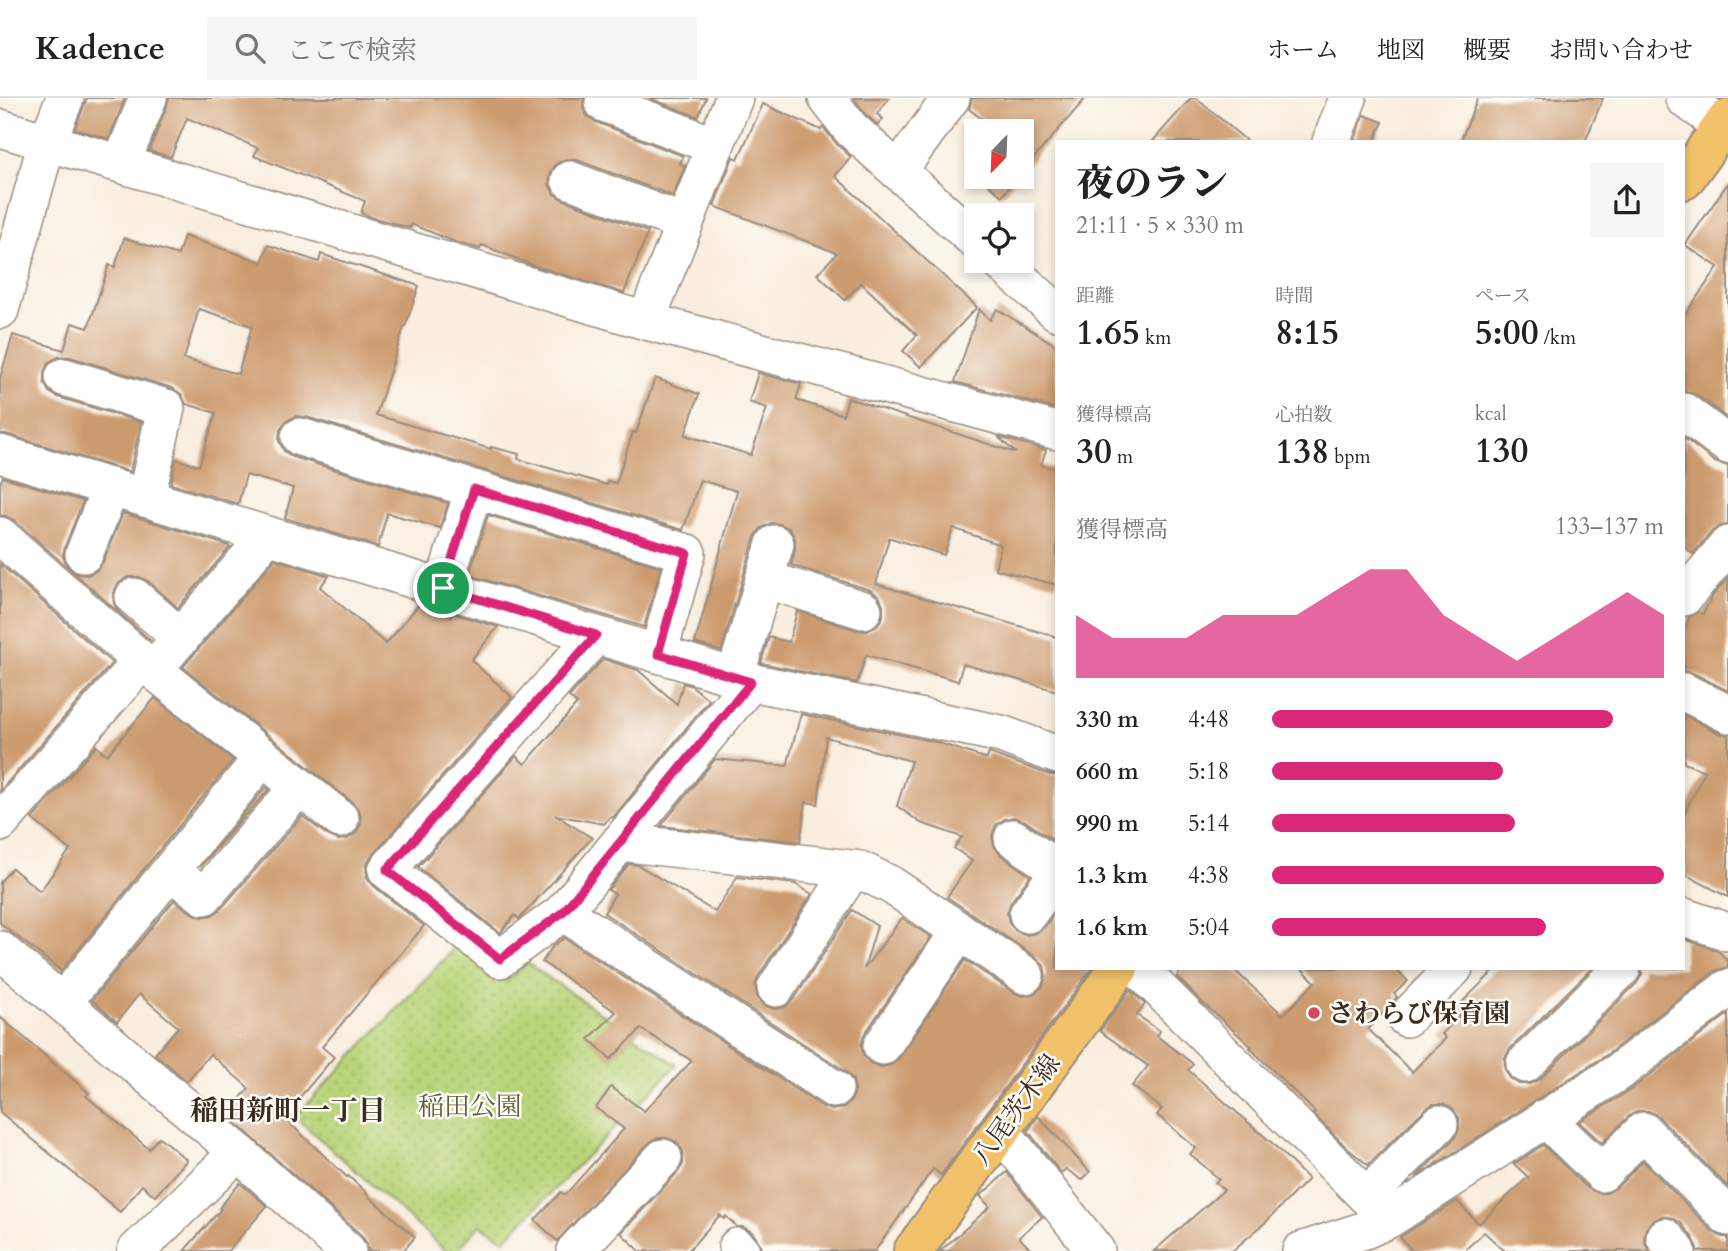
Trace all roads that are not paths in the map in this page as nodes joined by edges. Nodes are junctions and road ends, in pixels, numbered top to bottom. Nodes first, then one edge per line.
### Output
1 (65, 98) edge
2 (148, 98) edge
3 (734, 98) edge
4 (827, 98) edge
5 (951, 98) edge
6 (1348, 98) edge
7 (1684, 98) edge
8 (604, 103) dead end
9 (1726, 125) edge
10 (0, 128) edge
11 (1332, 140) edge
12 (47, 142) junction
13 (715, 146) junction
14 (121, 163) junction
15 (898, 171) junction
16 (1685, 179) edge
17 (570, 180) dead end
18 (684, 223) junction
19 (964, 230) edge
20 (1013, 273) edge
21 (0, 310) edge
22 (1055, 310) edge
23 (646, 321) junction
24 (64, 377) dead end
25 (1685, 413) edge
26 (1055, 429) edge
27 (300, 437) dead end
28 (1728, 445) edge
29 (0, 454) edge
30 (111, 487) junction
31 (474, 489) junction
32 (146, 498) junction
33 (268, 535) junction
34 (0, 536) edge
35 (775, 544) dead end
36 (1727, 548) edge
37 (84, 554) dead end
38 (764, 579) junction
39 (443, 588) junction
40 (1685, 596) edge
41 (134, 597) dead end
42 (863, 610) dead end
43 (596, 635) junction
44 (181, 638) junction
45 (658, 654) junction
46 (148, 665) junction
47 (743, 679) junction
48 (1685, 692) edge
49 (1728, 714) edge
50 (1055, 754) edge
51 (263, 757) junction
52 (299, 787) junction
53 (340, 819) dead end
54 (0, 823) edge
55 (1013, 838) dead end
56 (620, 842) junction
57 (853, 869) junction
58 (1055, 870) edge
59 (170, 871) junction
60 (1055, 874) edge
61 (563, 912) junction
62 (1028, 914) dead end
63 (1685, 917) edge
64 (960, 931) junction
65 (1728, 932) edge
66 (0, 950) edge
67 (1118, 970) edge
68 (1140, 970) edge
69 (1452, 970) edge
70 (1620, 970) edge
71 (1025, 975) dead end
72 (776, 988) dead end
73 (1728, 988) edge
74 (62, 1002) junction
75 (1406, 1018) dead end
76 (881, 1046) dead end
77 (1525, 1064) dead end
78 (834, 1089) dead end
79 (1545, 1118) junction
80 (1439, 1124) dead end
81 (1001, 1131) junction
82 (238, 1152) junction
83 (663, 1158) dead end
84 (1728, 1217) edge
85 (1376, 1224) edge
86 (136, 1251) edge
87 (347, 1251) edge
88 (575, 1251) edge
89 (913, 1251) edge
90 (1096, 1251) edge
91 (1301, 1251) edge

1 - 12 street
2 - 14 street
3 - 13 street
4 - 15 street
5 - 15 street
6 - 11 street
7 - 9 street
8 - 13 street
9 - 16 main road
10 - 12 street
12 - 14 street
12 - 21 street
13 - 18 street
14 - 23 street
15 - 19 street
17 - 18 street
18 - 23 street
20 - 22 street
23 - 26 street
24 - 32 street
25 - 28 street
27 - 31 street
29 - 30 street
30 - 32 street
30 - 37 street
31 - 39 street
31 - 45 street
32 - 33 street
33 - 39 street
33 - 44 street
34 - 46 street
35 - 38 street
36 - 40 street
38 - 42 street
38 - 47 street
39 - 43 street
41 - 44 street
43 - 45 street
43 - 61 street
44 - 46 street
45 - 47 street
46 - 51 street
46 - 54 street
47 - 50 street
47 - 56 street
48 - 49 street
51 - 52 street
51 - 59 street
52 - 53 street
52 - 59 street
55 - 58 street
56 - 57 street
56 - 61 street
57 - 64 street
57 - 72 street
59 - 74 street
60 - 62 street
61 - 78 street
63 - 65 street
64 - 71 street
64 - 76 street
66 - 74 street
67 - 81 main road, 八尾茨木線
68 - 85 street
69 - 75 street
70 - 77 street
73 - 79 street
74 - 82 street
79 - 84 street
79 - 85 street
80 - 85 street
81 - 89 main road, 八尾茨木線
81 - 90 street
82 - 86 street
82 - 87 street
83 - 88 street
85 - 91 street

